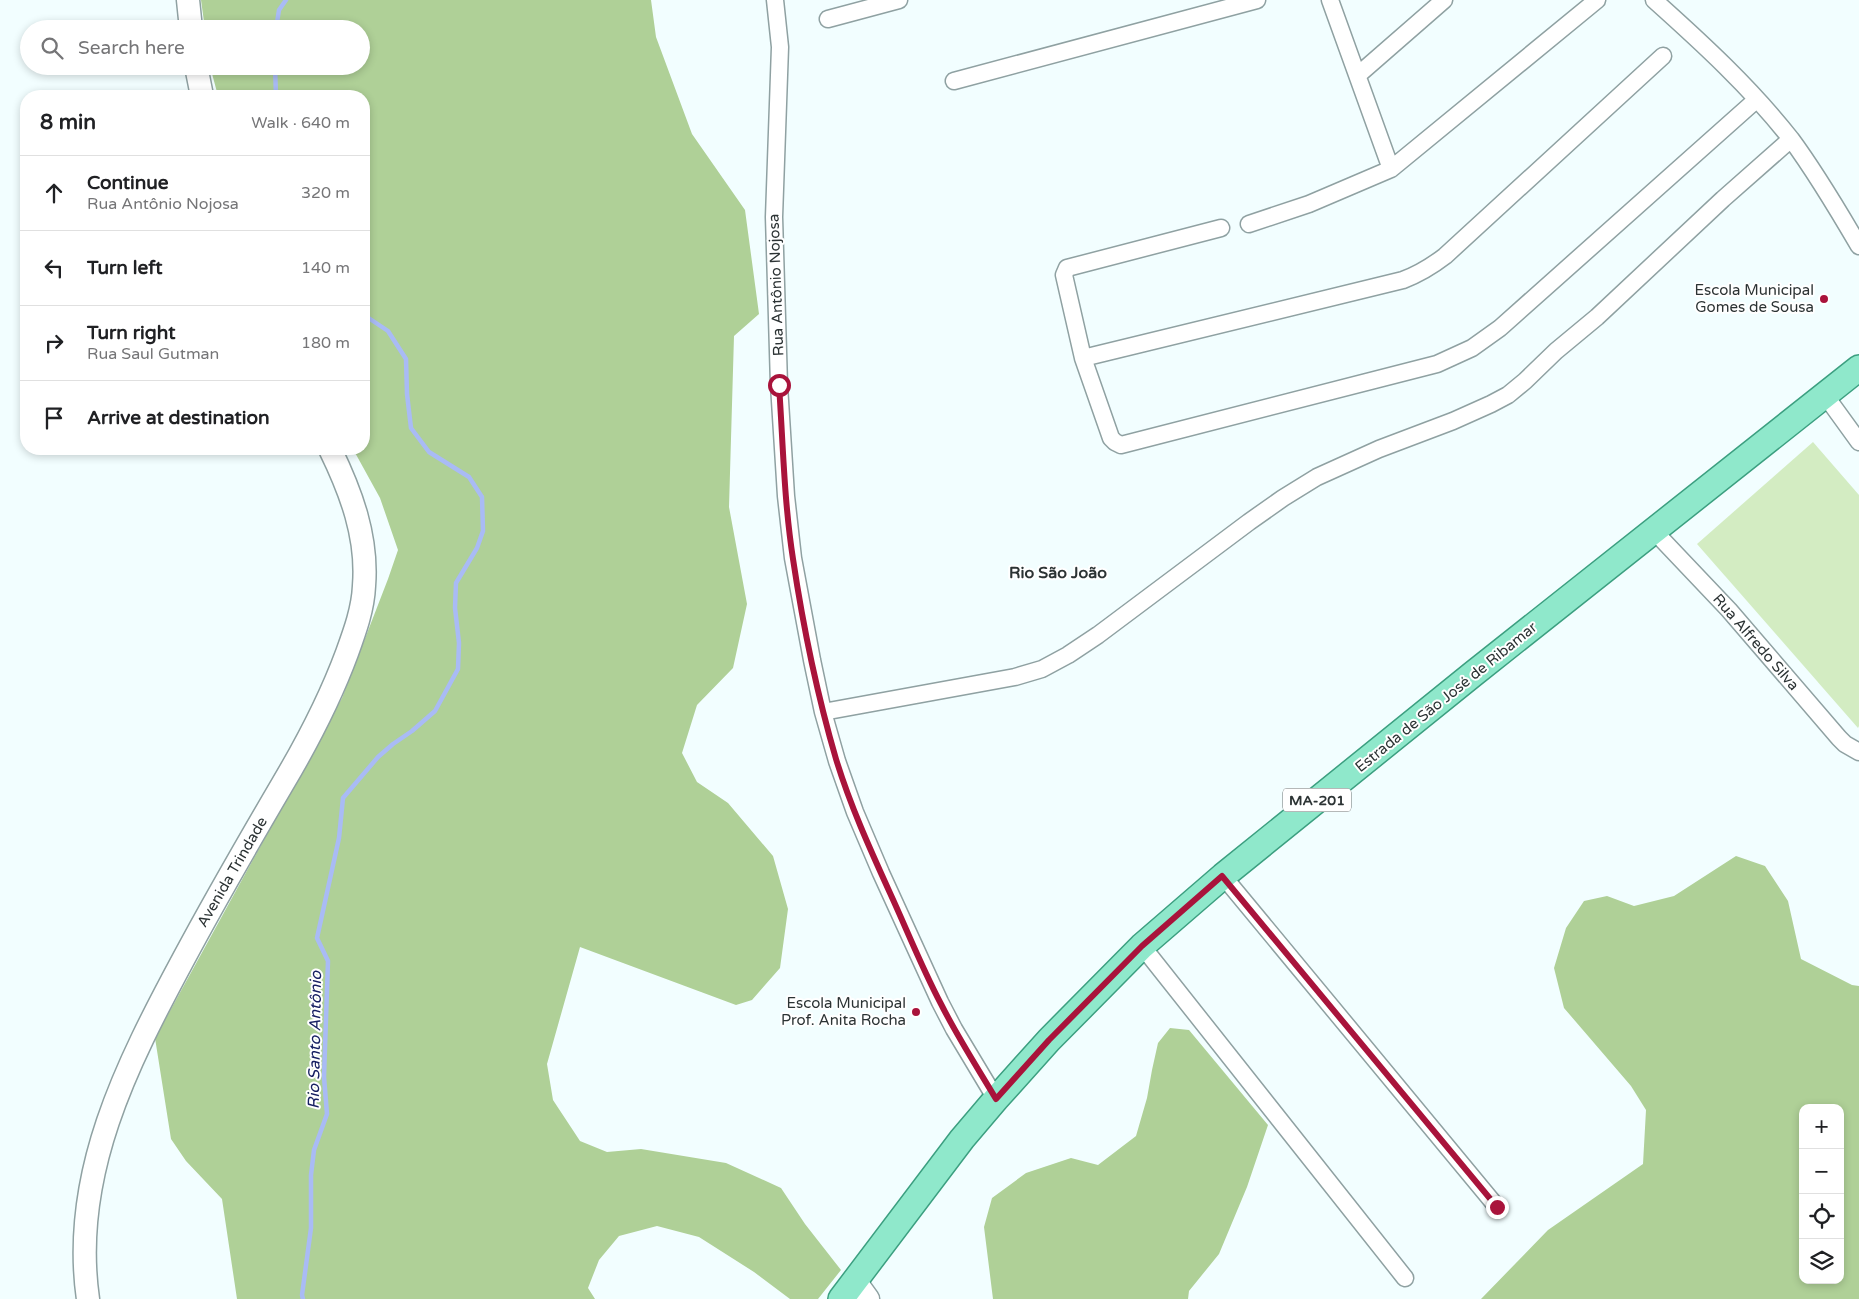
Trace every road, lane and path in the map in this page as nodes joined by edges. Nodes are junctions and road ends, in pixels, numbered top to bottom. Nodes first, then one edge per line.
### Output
1 (188, 0) edge
2 (775, 0) edge
3 (899, 0) edge
4 (1257, 0) edge
5 (1330, 0) edge
6 (1444, 0) edge
7 (1597, 0) edge
8 (1654, 0) edge
9 (828, 19) dead end
10 (190, 20) edge
11 (1663, 56) dead end
12 (198, 75) edge
13 (1358, 75) junction
14 (954, 80) dead end
15 (201, 90) edge
16 (1756, 100) junction
17 (1791, 139) junction
18 (1392, 169) junction
19 (1249, 224) dead end
20 (1221, 228) dead end
21 (1859, 246) edge
22 (1083, 358) junction
23 (1859, 368) edge
24 (1825, 395) junction
25 (1859, 442) edge
26 (333, 455) edge
27 (1654, 531) junction
28 (823, 712) junction
29 (1859, 752) edge
30 (1222, 876) junction
31 (1142, 946) junction
32 (996, 1099) junction
33 (1497, 1207) dead end
34 (1406, 1278) dead end
35 (855, 1293) edge
36 (88, 1299) edge

1 - 10 main road
2 - 28 street, Rua Antônio Nojosa
3 - 9 street
4 - 14 street
5 - 13 street
6 - 13 street
7 - 18 street
8 - 16 street
11 - 22 street
12 - 15 main road
13 - 18 street
16 - 17 street
16 - 22 street
17 - 21 street
17 - 28 street
18 - 19 street
20 - 22 street
23 - 24 main road, Estrada de São José de Ribamar / MA-201
24 - 25 street
24 - 27 main road, Estrada de São José de Ribamar / MA-201
26 - 36 main road, Avenida Trindade
27 - 29 street, Rua Alfredo Silva
27 - 30 main road, Estrada de São José de Ribamar / MA-201
28 - 32 street, Rua Antônio Nojosa
30 - 31 main road, Estrada de São José de Ribamar / MA-201
30 - 33 street
31 - 32 main road, Estrada de São José de Ribamar / MA-201
31 - 34 street
32 - 35 main road, Estrada de São José de Ribamar / MA-201

